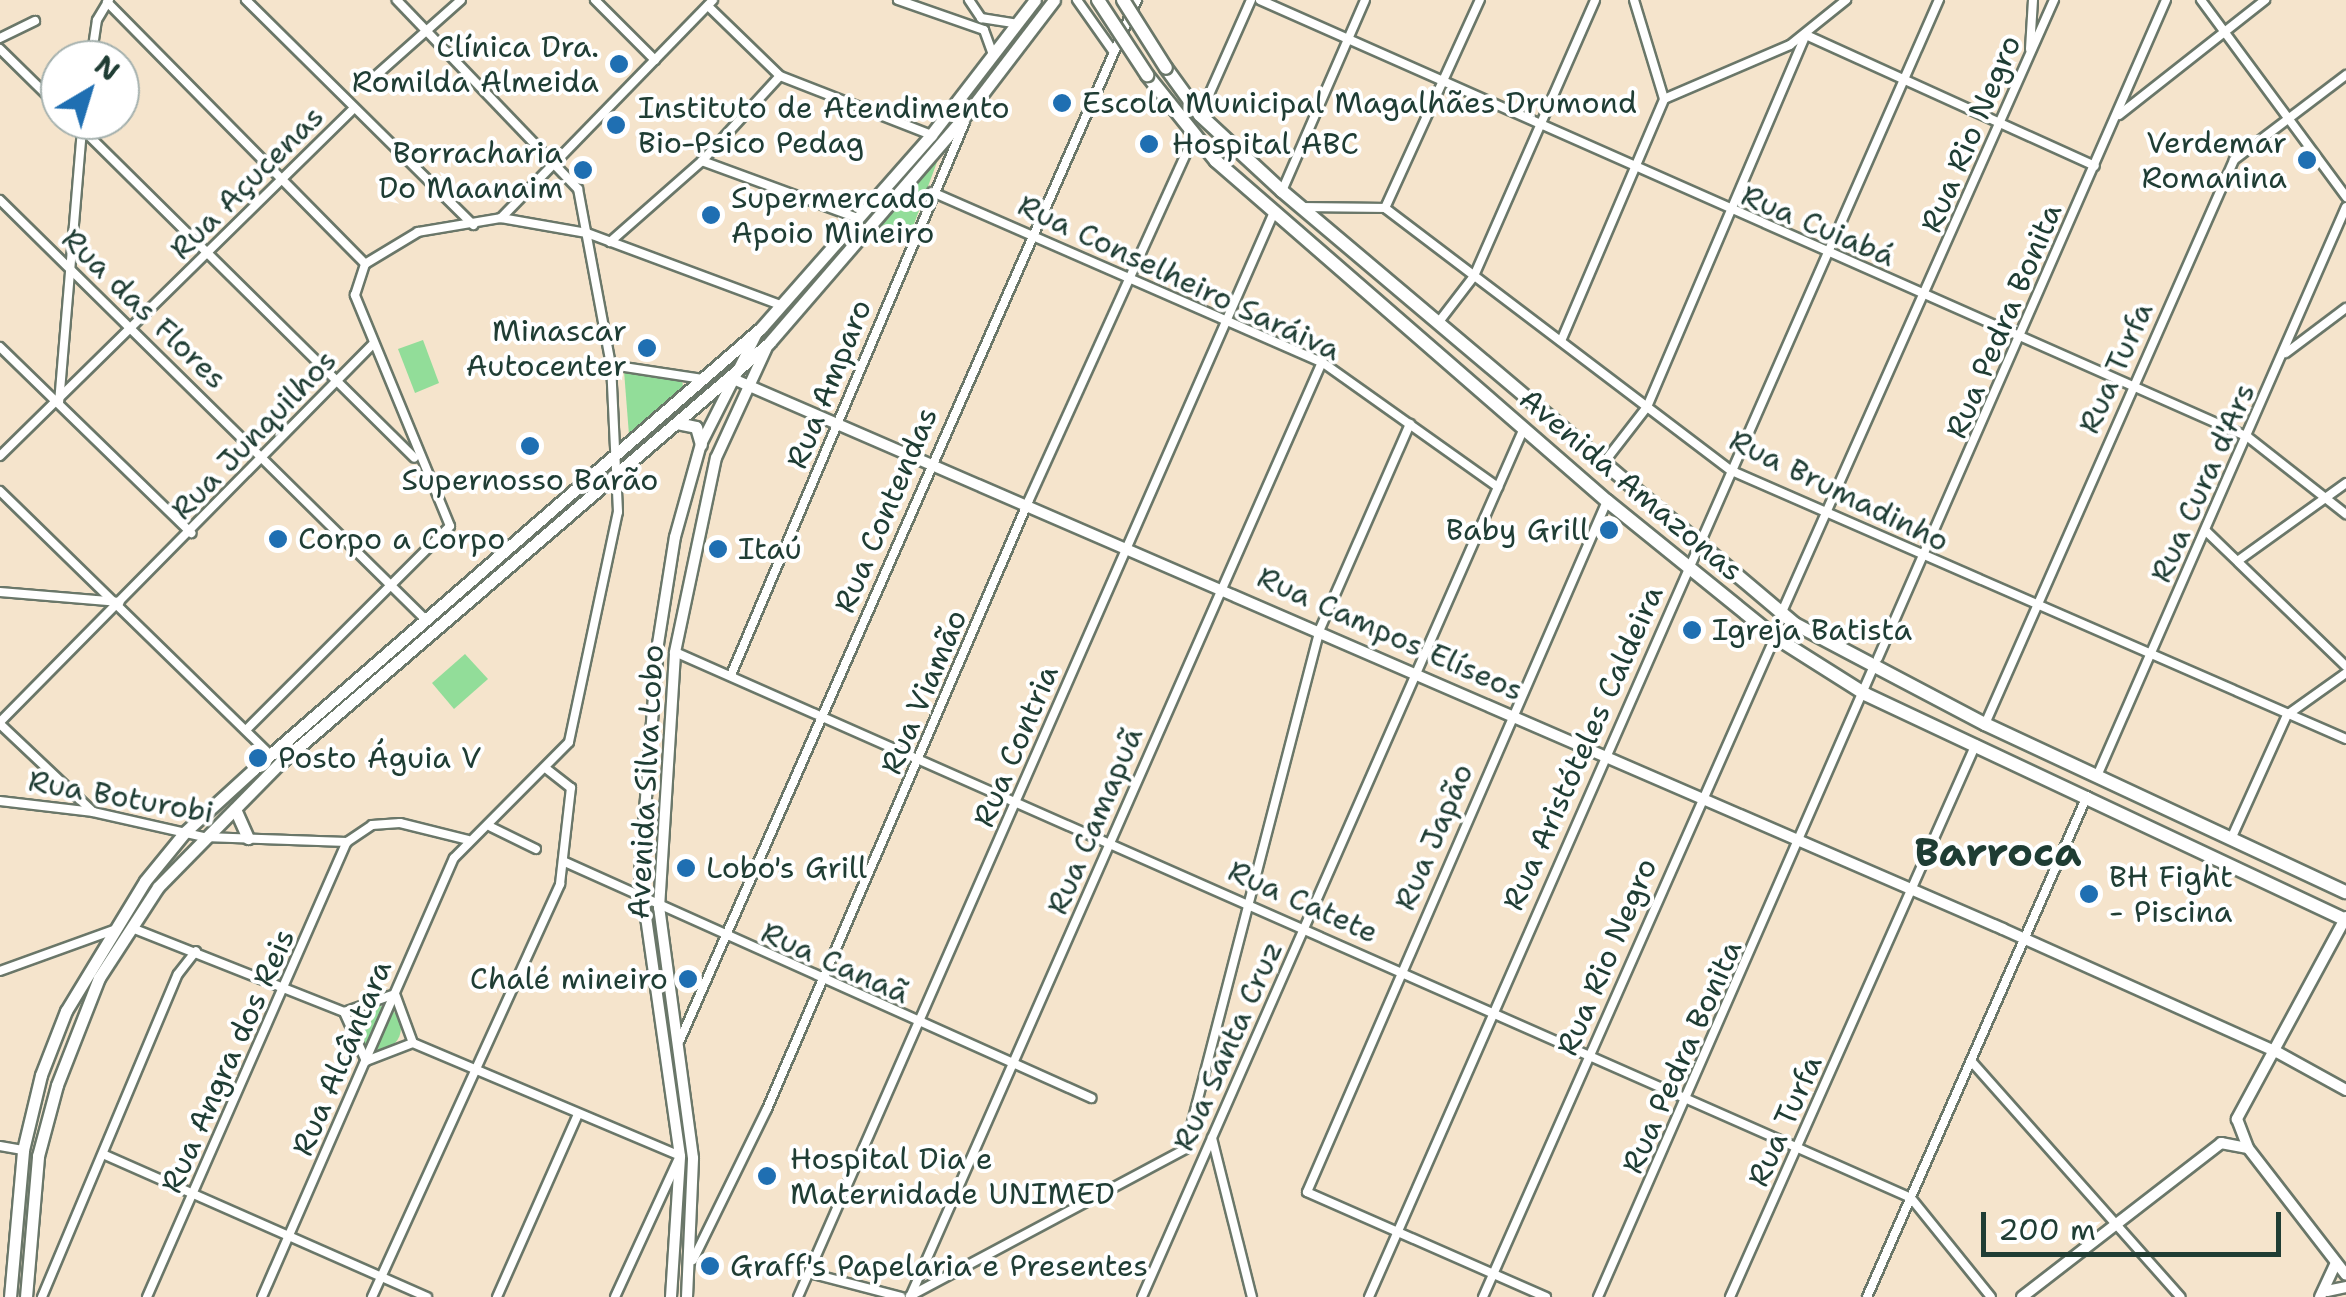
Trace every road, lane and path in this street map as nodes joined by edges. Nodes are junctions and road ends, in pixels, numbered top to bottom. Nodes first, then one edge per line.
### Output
1 (246, 0) edge
2 (396, 0) edge
3 (462, 0) edge
4 (594, 0) edge
5 (898, 0) edge
6 (1035, 0) edge
7 (1054, 0) edge
8 (1077, 0) edge
9 (1098, 0) edge
10 (1123, 0) edge
11 (1138, 0) edge
12 (1251, 0) edge
13 (1260, 0) edge
14 (1364, 0) edge
15 (1480, 0) edge
16 (1596, 0) edge
17 (1634, 0) edge
18 (1846, 0) edge
19 (1939, 0) edge
20 (2033, 0) edge
21 (2054, 0) edge
22 (2166, 0) edge
23 (2201, 0) edge
24 (2265, 0) edge
25 (108, 1) edge
26 (970, 2) edge
27 (711, 3) edge
28 (955, 20) junction
29 (34, 21) dead end
30 (1017, 24) junction
31 (2224, 30) junction
32 (429, 32) junction
33 (1806, 35) junction
34 (0, 38) edge
35 (1348, 39) junction
36 (94, 40) edge
37 (0, 49) edge
38 (1113, 51) junction
39 (2030, 53) junction
40 (993, 55) junction
41 (655, 60) junction
42 (2346, 75) edge
43 (780, 76) junction
44 (1906, 78) junction
45 (371, 80) dead end
46 (1443, 81) junction
47 (40, 88) edge
48 (1664, 99) junction
49 (354, 108) junction
50 (970, 110) junction
51 (1200, 116) junction
52 (2117, 117) junction
53 (2287, 118) junction
54 (2002, 121) junction
55 (1540, 124) junction
56 (931, 135) junction
57 (81, 140) edge
58 (98, 140) edge
59 (1193, 140) junction
60 (938, 148) junction
61 (554, 160) junction
62 (702, 161) junction
63 (2096, 166) junction
64 (1636, 170) junction
65 (281, 178) junction
66 (1282, 191) junction
67 (932, 192) junction
68 (2346, 197) edge
69 (0, 200) edge
70 (1300, 207) junction
71 (2346, 207) edge
72 (1385, 208) junction
73 (1274, 212) junction
74 (1728, 212) junction
75 (500, 218) junction
76 (859, 218) junction
77 (472, 224) junction
78 (588, 233) junction
79 (1034, 235) junction
80 (610, 242) junction
81 (208, 252) junction
82 (1824, 254) junction
83 (365, 264) junction
84 (68, 267) junction
85 (1130, 275) junction
86 (1474, 276) junction
87 (1925, 296) junction
88 (781, 305) junction
89 (2346, 308) edge
90 (1228, 318) junction
91 (1438, 324) junction
92 (760, 328) junction
93 (134, 330) junction
94 (2020, 340) junction
95 (1561, 341) junction
96 (769, 343) junction
97 (372, 344) junction
98 (0, 347) edge
99 (2285, 353) junction
100 (1322, 362) junction
101 (610, 365) junction
102 (731, 378) junction
103 (702, 379) junction
104 (337, 381) junction
105 (746, 385) junction
106 (2133, 387) junction
107 (59, 403) junction
108 (1648, 407) junction
109 (695, 408) junction
110 (677, 422) junction
111 (837, 424) junction
112 (1410, 424) junction
113 (1524, 428) junction
114 (2248, 436) junction
115 (701, 444) junction
116 (619, 451) junction
117 (0, 456) edge
118 (264, 456) junction
119 (419, 462) junction
120 (928, 463) junction
121 (1602, 465) junction
122 (1732, 471) junction
123 (620, 473) junction
124 (2346, 483) edge
125 (1498, 487) junction
126 (0, 491) edge
127 (2326, 498) junction
128 (1607, 501) junction
129 (1028, 502) junction
130 (1830, 514) junction
131 (2346, 514) edge
132 (2208, 532) junction
133 (191, 533) junction
134 (1127, 546) junction
135 (1697, 546) junction
136 (1924, 560) junction
137 (2239, 560) junction
138 (1687, 569) junction
139 (392, 583) junction
140 (1220, 585) junction
141 (0, 592) edge
142 (120, 602) junction
143 (2034, 605) junction
144 (1781, 614) junction
145 (426, 620) junction
146 (1320, 628) junction
147 (1776, 636) junction
148 (675, 652) junction
149 (2152, 655) junction
150 (1876, 663) junction
151 (2346, 670) edge
152 (1416, 672) junction
153 (732, 675) junction
154 (1865, 694) junction
155 (2288, 714) junction
156 (823, 716) junction
157 (1510, 716) junction
158 (0, 723) edge
159 (1985, 724) junction
160 (247, 729) junction
161 (2346, 740) edge
162 (1976, 744) junction
163 (271, 755) junction
164 (1606, 756) junction
165 (920, 759) junction
166 (545, 768) junction
167 (2097, 776) junction
168 (2087, 796) junction
169 (1700, 799) junction
170 (0, 801) edge
171 (1017, 802) junction
172 (235, 808) junction
173 (93, 812) junction
174 (491, 828) junction
175 (184, 832) junction
176 (204, 837) junction
177 (248, 838) junction
178 (2231, 838) junction
179 (468, 840) junction
180 (1797, 841) junction
181 (347, 842) junction
182 (1112, 842) junction
183 (536, 849) dead end
184 (565, 862) junction
185 (1912, 890) junction
186 (2346, 892) edge
187 (641, 901) junction
188 (1247, 901) junction
189 (659, 908) junction
190 (2346, 919) edge
191 (130, 928) junction
192 (1306, 928) junction
193 (110, 931) junction
194 (726, 940) junction
195 (2026, 940) junction
196 (196, 951) junction
197 (1400, 971) junction
198 (0, 972) edge
199 (823, 982) junction
200 (285, 987) junction
201 (395, 994) junction
202 (1491, 1011) junction
203 (344, 1012) junction
204 (921, 1024) junction
205 (680, 1040) junction
206 (413, 1043) junction
207 (2277, 1052) junction
208 (1590, 1056) junction
209 (366, 1061) junction
210 (1972, 1062) junction
211 (1013, 1064) junction
212 (480, 1070) junction
213 (2346, 1090) edge
214 (1091, 1098) dead end
215 (1690, 1099) junction
216 (578, 1114) junction
217 (1212, 1138) junction
218 (1799, 1145) junction
219 (0, 1146) edge
220 (2248, 1148) junction
221 (23, 1150) junction
222 (104, 1155) junction
223 (680, 1156) junction
224 (693, 1158) junction
225 (194, 1194) junction
226 (1911, 1198) junction
227 (2120, 1221) junction
228 (1398, 1232) junction
229 (290, 1238) junction
230 (693, 1260) junction
231 (2336, 1262) junction
232 (809, 1273) junction
233 (1493, 1274) junction
234 (2346, 1274) edge
235 (380, 1278) junction
236 (2346, 1287) edge
237 (2324, 1294) edge
238 (910, 1296) edge
239 (10, 1297) edge
240 (26, 1297) edge
241 (42, 1297) edge
242 (147, 1297) edge
243 (262, 1297) edge
244 (372, 1297) edge
245 (427, 1297) edge
246 (497, 1297) edge
247 (615, 1297) edge
248 (671, 1297) edge
249 (687, 1297) edge
250 (798, 1297) edge
251 (901, 1297) edge
252 (1142, 1297) edge
253 (1252, 1297) edge
254 (1369, 1297) edge
255 (1483, 1297) edge
256 (1546, 1297) edge
257 (1598, 1297) edge
258 (1730, 1297) edge
259 (1867, 1297) edge
260 (1991, 1297) edge
261 (2022, 1297) edge
262 (2181, 1297) edge

1 - 49 street
2 - 32 street
3 - 32 street
4 - 41 street
5 - 28 street
6 - 30 main road, Avenida Silva Lobo
7 - 50 main road, Avenida Silva Lobo
8 - 38 street
9 - 59 main road, Avenida Amazonas, bridge
10 - 51 main road, Avenida Amazonas, bridge
11 - 38 street, Rua Contendas
12 - 51 street
13 - 35 street, Rua Cuiabá
14 - 35 street
15 - 46 street
16 - 55 street
17 - 48 street
18 - 33 street
19 - 44 street, Rua Aristóteles Caldeira
20 - 39 street
21 - 39 street, Rua Rio Negro
22 - 52 street, Rua Pedra Bonita
23 - 31 street
24 - 31 street
25 - 36 street
25 - 65 street
26 - 28 street
26 - 30 street
27 - 41 street
27 - 43 street
28 - 40 street
29 - 34 street
30 - 40 main road, Avenida Silva Lobo
31 - 52 street
31 - 53 street
32 - 45 street
32 - 61 street
33 - 44 street
33 - 48 street
33 - 74 street
35 - 46 street, Rua Cuiabá
35 - 66 street
37 - 47 street
38 - 79 street, Rua Contendas
39 - 54 street, Rua Rio Negro
40 - 56 main road, Avenida Silva Lobo
41 - 61 street
42 - 53 street, Rua Turfa
43 - 56 street
43 - 62 street
44 - 54 street
44 - 82 street, Rua Aristóteles Caldeira
46 - 55 street, Rua Cuiabá
46 - 72 street
48 - 64 street
49 - 65 street, Rua Açucenas
49 - 77 street
50 - 60 main road, Avenida Silva Lobo
50 - 67 street, Rua Amparo
51 - 66 main road, Avenida Amazonas
52 - 63 street, Rua Pedra Bonita
53 - 68 street
53 - 106 street, Rua Turfa
54 - 63 street
54 - 87 street, Rua Rio Negro
55 - 64 street, Rua Cuiabá
55 - 86 street
56 - 60 main road
56 - 76 main road, Avenida Silva Lobo
57 - 84 street
58 - 81 street
59 - 73 main road, Avenida Amazonas
59 - 85 street, Rua Viamão
60 - 96 main road, Avenida Silva Lobo
61 - 75 street
61 - 78 street
62 - 76 street
62 - 80 street
63 - 94 street, Rua Pedra Bonita
64 - 74 street, Rua Cuiabá
64 - 95 street
65 - 81 street, Rua Açucenas
65 - 83 street
66 - 70 main road, Avenida Amazonas
67 - 79 street, Rua Conselheiro Saráiva
67 - 111 street, Rua Amparo
69 - 84 street, Rua das Flores
70 - 72 street
70 - 91 main road, Avenida Amazonas
71 - 99 street, Rua Cura d'Ars
72 - 86 street, Rua Brumadinho
73 - 90 street, Rua Contria
73 - 113 main road, Avenida Amazonas
74 - 82 street, Rua Cuiabá
74 - 108 street
75 - 77 street
75 - 78 street
76 - 88 main road, Avenida Silva Lobo
77 - 83 street
78 - 80 street
78 - 101 street
79 - 85 street, Rua Conselheiro Saráiva
79 - 120 street, Rua Contendas
80 - 88 street
81 - 93 street, Rua Açucenas
81 - 104 street
82 - 87 street, Rua Cuiabá
82 - 122 street, Rua Aristóteles Caldeira
83 - 97 street, Rua Junquilhos
84 - 93 street, Rua das Flores
84 - 107 street
85 - 90 street, Rua Conselheiro Saráiva
85 - 129 street, Rua Viamão
86 - 91 street
86 - 95 street, Rua Brumadinho
87 - 94 street, Rua Cuiabá
87 - 130 street, Rua Rio Negro
88 - 92 main road, Avenida Silva Lobo
89 - 99 street
90 - 100 street, Rua Conselheiro Saráiva
90 - 134 street, Rua Contria
91 - 121 main road, Avenida Amazonas
92 - 102 street, Avenida Silva Lobo
92 - 103 main road
93 - 107 street, Rua Açucenas
93 - 118 street, Rua das Flores
94 - 106 street, Rua Cuiabá
94 - 136 street, Rua Pedra Bonita
95 - 108 street, Rua Brumadinho
96 - 102 main road, Avenida Silva Lobo
96 - 105 street, Avenida Silva Lobo
97 - 104 street, Rua Junquilhos
97 - 119 street
98 - 107 street
99 - 114 street, Rua Cura d'Ars
100 - 112 street, Rua Conselheiro Saráiva
100 - 140 street, Rua Camapuã
101 - 103 street
101 - 116 street
102 - 105 street, Rua Campos Elíseos
102 - 109 main road
102 - 115 street, Avenida Silva Lobo
103 - 109 main road
103 - 116 main road
104 - 118 street, Rua Junquilhos
104 - 119 street
105 - 111 street, Rua Campos Elíseos
105 - 148 street, Avenida Silva Lobo
106 - 114 street, Rua Cuiabá
106 - 143 street, Rua Turfa
107 - 117 street, Rua Açucenas
107 - 133 street
108 - 121 street
108 - 122 street, Rua Brumadinho
109 - 110 main road
110 - 115 main road
110 - 123 main road
111 - 120 street, Rua Campos Elíseos
111 - 153 street, Rua Amparo
112 - 125 street, Rua Conselheiro Saráiva
112 - 146 street
113 - 125 street, Rua Santa Cruz
113 - 128 main road, Avenida Amazonas
114 - 127 street, Rua Cuiabá
114 - 132 street, Rua Cura d'Ars
115 - 187 street, Avenida Silva Lobo
116 - 123 street
116 - 145 main road
118 - 133 street, Rua Junquilhos
118 - 139 street, Rua das Flores
119 - 139 street
120 - 129 street, Rua Campos Elíseos
120 - 156 street, Rua Contendas
121 - 135 main road, Avenida Amazonas
122 - 130 street, Rua Brumadinho
122 - 135 street, Rua Aristóteles Caldeira
123 - 166 street
123 - 172 main road
124 - 127 street
125 - 152 street, Rua Santa Cruz
126 - 142 street
127 - 131 street, Rua Cuiabá
127 - 137 street
128 - 138 main road, Avenida Amazonas
128 - 157 street, Rua Japão
129 - 134 street, Rua Campos Elíseos
129 - 165 street, Rua Viamão
130 - 136 street, Rua Brumadinho
130 - 144 street, Rua Rio Negro
132 - 137 street
132 - 149 street, Rua Cura d'Ars
133 - 142 street, Rua Junquilhos
134 - 140 street, Rua Campos Elíseos
134 - 171 street, Rua Contria
135 - 138 street, Rua Aristóteles Caldeira
135 - 144 main road, Avenida Amazonas
136 - 143 street, Rua Brumadinho
136 - 150 street, Rua Pedra Bonita
137 - 151 street
138 - 147 main road, Avenida Amazonas
138 - 164 street, Rua Aristóteles Caldeira
139 - 145 street, Rua das Flores
139 - 160 street
140 - 146 street, Rua Campos Elíseos
140 - 182 street, Rua Camapuã
141 - 142 street
142 - 158 street, Rua Junquilhos
142 - 160 street
143 - 149 street, Rua Brumadinho
143 - 159 street, Rua Turfa
144 - 150 main road, Avenida Amazonas
145 - 163 main road
146 - 152 street, Rua Campos Elíseos
146 - 188 street
147 - 154 main road, Avenida Amazonas
147 - 169 street, Rua Rio Negro
148 - 153 street, Rua Catete
148 - 189 street, Avenida Silva Lobo
149 - 155 street, Rua Brumadinho
149 - 167 street, Rua Cura d'Ars
150 - 154 street, Rua Pedra Bonita
150 - 159 main road, Avenida Amazonas
151 - 155 street
152 - 157 street, Rua Campos Elíseos
152 - 192 street, Rua Santa Cruz
153 - 156 street, Rua Catete
154 - 162 main road, Avenida Amazonas
154 - 180 street, Rua Pedra Bonita
155 - 161 street, Rua Brumadinho
155 - 178 street
156 - 165 street, Rua Catete
156 - 194 street, Rua Contendas
157 - 164 street, Rua Campos Elíseos
157 - 197 street, Rua Japão
158 - 173 street
159 - 167 main road, Avenida Amazonas
160 - 163 street
162 - 168 main road, Avenida Amazonas
162 - 185 street, Rua Turfa
163 - 175 main road
164 - 169 street, Rua Campos Elíseos
164 - 202 street, Rua Aristóteles Caldeira
165 - 171 street, Rua Catete
165 - 199 street, Rua Viamão
166 - 174 street
166 - 184 street
167 - 178 main road, Avenida Amazonas
168 - 190 main road, Avenida Amazonas
168 - 195 street
169 - 180 street, Rua Campos Elíseos
169 - 208 street, Rua Rio Negro
170 - 173 street, Rua Boturobi
171 - 182 street, Rua Catete
171 - 204 street, Rua Contria
172 - 176 main road
172 - 177 main road
173 - 175 street, Rua Boturobi
174 - 179 street
174 - 183 street
175 - 176 street, Rua Boturobi
175 - 193 main road
176 - 177 street, Rua Boturobi
176 - 191 main road
177 - 181 street, Rua Boturobi
178 - 186 main road, Avenida Amazonas
179 - 181 street, Rua Boturobi
179 - 201 street, Rua Alcântara
180 - 185 street, Rua Campos Elíseos
180 - 215 street, Rua Pedra Bonita
181 - 200 street, Rua Angra dos Reis
182 - 188 street, Rua Catete
182 - 211 street, Rua Camapuã
184 - 187 street, Rua Canaã
184 - 212 street
185 - 195 street, Rua Campos Elíseos
185 - 218 street, Rua Turfa
187 - 189 street, Rua Canaã
187 - 223 street, Avenida Silva Lobo
188 - 192 street, Rua Catete
188 - 238 street
189 - 194 street, Rua Canaã
189 - 205 street, Avenida Silva Lobo
190 - 207 street
191 - 193 street
191 - 196 street
191 - 240 main road
192 - 197 street, Rua Catete
192 - 217 street, Rua Santa Cruz
193 - 198 street
193 - 221 main road
194 - 199 street, Rua Canaã
194 - 205 street, Rua Contendas
195 - 207 street, Rua Campos Elíseos
195 - 210 street
196 - 200 street
196 - 222 street
197 - 202 street, Rua Catete
197 - 228 street, Rua Japão
199 - 204 street, Rua Canaã
199 - 230 street, Rua Viamão
200 - 203 street
200 - 225 street, Rua Angra dos Reis
201 - 203 street
201 - 206 street
201 - 209 street, Rua Alcântara
202 - 208 street, Rua Catete
202 - 228 street, Rua Aristóteles Caldeira
203 - 209 street
204 - 211 street, Rua Canaã
204 - 232 street, Rua Contria
205 - 224 street, Avenida Silva Lobo
206 - 209 street
206 - 212 street
207 - 213 street, Rua Campos Elíseos
207 - 220 street
208 - 215 street, Rua Catete
208 - 233 street, Rua Rio Negro
209 - 229 street, Rua Alcântara
210 - 226 street
210 - 227 street
211 - 214 street, Rua Canaã
211 - 238 street, Rua Camapuã
212 - 216 street
212 - 235 street
215 - 218 street, Rua Catete
215 - 257 street, Rua Pedra Bonita
216 - 223 street
216 - 246 street
217 - 252 street, Rua Santa Cruz
217 - 253 street
218 - 226 street, Rua Catete
218 - 258 street, Rua Turfa
219 - 221 street
220 - 227 street
220 - 231 street
221 - 239 main road
222 - 225 street
222 - 241 street
223 - 224 street
223 - 247 street
223 - 248 street, Avenida Silva Lobo
224 - 230 street, Avenida Silva Lobo
225 - 229 street
225 - 242 street, Rua Angra dos Reis
226 - 259 street
226 - 260 street
227 - 261 street
227 - 262 street
228 - 233 street
228 - 254 street, Rua Aristóteles Caldeira
229 - 235 street
229 - 243 street, Rua Alcântara
230 - 249 street, Avenida Silva Lobo
231 - 234 street
231 - 237 street
232 - 250 street, Rua Contria
232 - 251 street
233 - 255 street, Rua Rio Negro
233 - 256 street
235 - 244 street
235 - 245 street
236 - 237 street

